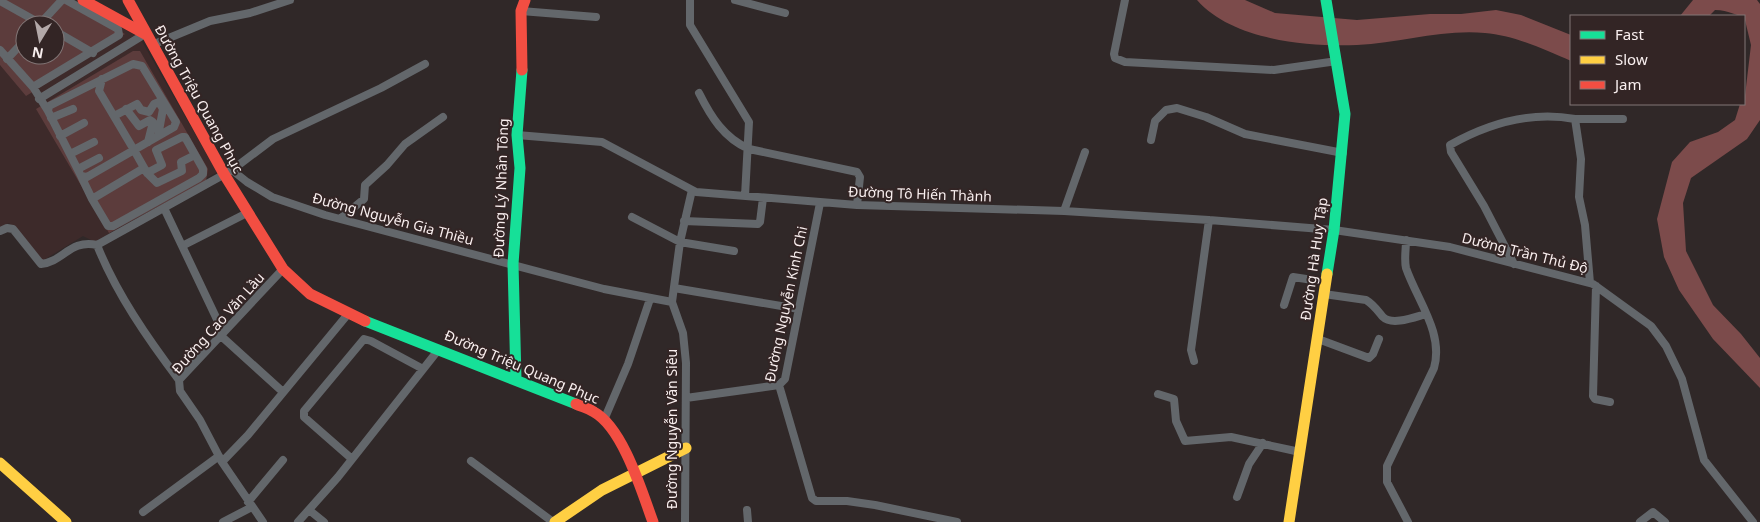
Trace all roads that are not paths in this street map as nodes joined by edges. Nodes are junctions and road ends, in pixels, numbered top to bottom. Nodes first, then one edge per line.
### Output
1 (62, 0) edge
2 (66, 0) edge
3 (83, 0) edge
4 (128, 0) edge
5 (290, 0) edge
6 (690, 0) edge
7 (735, 0) edge
8 (1125, 0) edge
9 (0, 1) edge
10 (1327, 2) edge
11 (523, 6) edge
12 (785, 13) dead end
13 (25, 15) edge
14 (49, 15) edge
15 (596, 17) dead end
16 (146, 34) junction
17 (65, 38) edge
18 (152, 45) junction
19 (0, 50) edge
20 (15, 51) edge
21 (93, 53) junction
22 (7, 59) junction
23 (1337, 61) junction
24 (425, 64) dead end
25 (102, 79) junction
26 (33, 87) junction
27 (86, 87) junction
28 (99, 91) junction
29 (699, 93) dead end
30 (39, 99) junction
31 (73, 109) dead end
32 (126, 109) junction
33 (49, 115) junction
34 (114, 116) junction
35 (443, 117) dead end
36 (1575, 119) junction
37 (1623, 119) dead end
38 (84, 124) dead end
39 (517, 135) junction
40 (60, 136) junction
41 (158, 136) junction
42 (1151, 140) dead end
43 (94, 142) dead end
44 (148, 142) junction
45 (749, 149) junction
46 (134, 150) junction
47 (1085, 152) dead end
48 (1343, 153) junction
49 (70, 154) junction
50 (195, 155) junction
51 (99, 158) dead end
52 (145, 170) junction
53 (228, 172) junction
54 (79, 173) junction
55 (692, 190) junction
56 (745, 196) junction
57 (763, 198) junction
58 (92, 199) junction
59 (820, 203) junction
60 (857, 205) junction
61 (164, 208) junction
62 (1064, 211) junction
63 (247, 213) junction
64 (632, 217) dead end
65 (341, 218) junction
66 (1209, 220) junction
67 (684, 221) junction
68 (1334, 230) junction
69 (0, 231) edge
70 (1406, 240) junction
71 (680, 242) junction
72 (97, 245) junction
73 (182, 246) junction
74 (734, 251) dead end
75 (513, 264) junction
76 (1514, 264) junction
77 (283, 269) junction
78 (1326, 282) junction
79 (1593, 284) junction
80 (674, 288) junction
81 (1324, 294) junction
82 (650, 300) junction
83 (672, 302) junction
84 (1284, 305) dead end
85 (799, 310) junction
86 (348, 314) junction
87 (1426, 314) junction
88 (222, 334) junction
89 (1318, 339) junction
90 (1379, 339) dead end
91 (438, 349) junction
92 (1194, 361) dead end
93 (423, 369) junction
94 (516, 379) junction
95 (178, 380) junction
96 (779, 385) junction
97 (283, 392) junction
98 (1158, 394) dead end
99 (686, 398) junction
100 (1610, 402) dead end
101 (604, 420) junction
102 (1263, 443) junction
103 (686, 448) junction
104 (1300, 452) junction
105 (220, 459) junction
106 (352, 459) junction
107 (283, 460) dead end
108 (471, 461) dead end
109 (0, 463) edge
110 (634, 471) junction
111 (1236, 497) dead end
112 (250, 504) junction
113 (309, 510) junction
114 (747, 510) dead end
115 (144, 512) dead end
116 (940, 520) edge
117 (66, 522) edge
118 (222, 522) edge
119 (263, 522) edge
120 (298, 522) edge
121 (324, 522) edge
122 (554, 522) edge
123 (653, 522) edge
124 (685, 522) edge
125 (748, 522) edge
126 (958, 522) edge
127 (1289, 522) edge
128 (1408, 522) edge
129 (1640, 522) edge
130 (1665, 522) edge
131 (1753, 522) edge

1 - 14 street
2 - 21 street
3 - 16 main road
4 - 16 main road, Đường Triệu Quang Phục
5 - 18 street
6 - 45 street
7 - 12 street
8 - 23 street
9 - 13 street
10 - 23 main road, Đường Hà Huy Tập
11 - 15 street
11 - 39 main road, Đường Lý Nhân Tông
16 - 18 main road, Đường Triệu Quang Phục
16 - 30 street
17 - 21 street
18 - 53 main road, Đường Triệu Quang Phục
19 - 22 street
20 - 22 street
21 - 26 street
22 - 26 street
23 - 48 main road, Đường Hà Huy Tập
24 - 53 street
25 - 27 street
25 - 28 street
25 - 41 street
26 - 30 street
27 - 28 street
27 - 33 street
28 - 34 street
29 - 45 street
30 - 33 street
31 - 33 street
32 - 34 street
32 - 41 street
32 - 44 street
33 - 40 street
34 - 46 street
35 - 65 street
36 - 37 street
36 - 76 street
36 - 79 street
38 - 40 street
39 - 55 street, Đường Tô Hiến Thành
39 - 75 main road, Đường Lý Nhân Tông
40 - 49 street
41 - 44 street
42 - 48 street
43 - 49 street
44 - 46 street
45 - 56 street
45 - 60 street
46 - 52 street
46 - 54 street
47 - 62 street
48 - 68 main road, Đường Hà Huy Tập
49 - 54 street
50 - 52 street
50 - 52 street
50 - 58 street
51 - 54 street
52 - 58 street
53 - 61 street
53 - 63 main road, Đường Triệu Quang Phục
53 - 65 street, Đường Nguyễn Gia Thiều
54 - 58 street
55 - 56 street, Đường Tô Hiến Thành
55 - 67 street, Đường Nguyễn Văn Siêu
56 - 57 street, Đường Tô Hiến Thành
57 - 59 street, Đường Tô Hiến Thành
57 - 67 street
59 - 60 street, Đường Tô Hiến Thành
59 - 85 street, Đường Nguyễn Kinh Chi
60 - 62 street, Đường Tô Hiến Thành
61 - 72 street
61 - 73 street
62 - 66 street, Đường Tô Hiến Thành
63 - 73 street
63 - 77 main road, Đường Triệu Quang Phục
64 - 71 street
65 - 75 street, Đường Nguyễn Gia Thiều
66 - 68 street, Đường Tô Hiến Thành
66 - 92 street
67 - 71 street, Đường Nguyễn Văn Siêu
68 - 70 street, Dường Trần Thủ Độ
68 - 78 main road, Đường Hà Huy Tập
69 - 72 street
70 - 76 street, Dường Trần Thủ Độ
70 - 87 street
71 - 74 street
71 - 80 street, Đường Nguyễn Văn Siêu
72 - 95 street
73 - 88 street
75 - 82 street, Đường Nguyễn Gia Thiều
75 - 94 main road, Đường Lý Nhân Tông
76 - 79 street, Dường Trần Thủ Độ
77 - 86 main road, Đường Triệu Quang Phục
77 - 88 street, Đường Cao Văn Lầu
78 - 81 main road, Đường Hà Huy Tập
78 - 84 street
79 - 100 street
79 - 131 street, Dường Trần Thủ Độ
80 - 83 street, Đường Nguyễn Văn Siêu
80 - 85 street
81 - 87 street
81 - 89 main road, Đường Hà Huy Tập
82 - 83 street, Đường Nguyễn Gia Thiều
82 - 101 street
83 - 99 street, Đường Nguyễn Văn Siêu
85 - 96 street, Đường Nguyễn Kinh Chi
86 - 91 main road, Đường Triệu Quang Phục
86 - 97 street
87 - 128 street
88 - 95 street, Đường Cao Văn Lầu
88 - 97 street
89 - 90 street
89 - 104 main road, Đường Hà Huy Tập
91 - 93 street
91 - 94 main road, Đường Triệu Quang Phục
93 - 106 street
93 - 106 street
94 - 101 main road, Đường Triệu Quang Phục
95 - 105 street, Đường Cao Văn Lầu
96 - 99 street
96 - 116 street, Đường Nguyễn Kinh Chi
97 - 105 street
98 - 102 street
99 - 103 street, Đường Nguyễn Văn Siêu
101 - 110 main road, Đường Triệu Quang Phục
102 - 104 street
102 - 111 street
103 - 110 main road
103 - 124 street, Đường Nguyễn Văn Siêu
104 - 127 main road, Đường Hà Huy Tập
105 - 112 street, Đường Cao Văn Lầu
105 - 115 street
106 - 113 street
107 - 112 street
108 - 122 street
109 - 117 main road
110 - 122 main road
110 - 123 main road, Đường Triệu Quang Phục
112 - 118 street
112 - 119 street, Đường Cao Văn Lầu
113 - 120 street
113 - 121 street
114 - 125 street
116 - 126 street, Đường Nguyễn Kinh Chi
129 - 130 street

